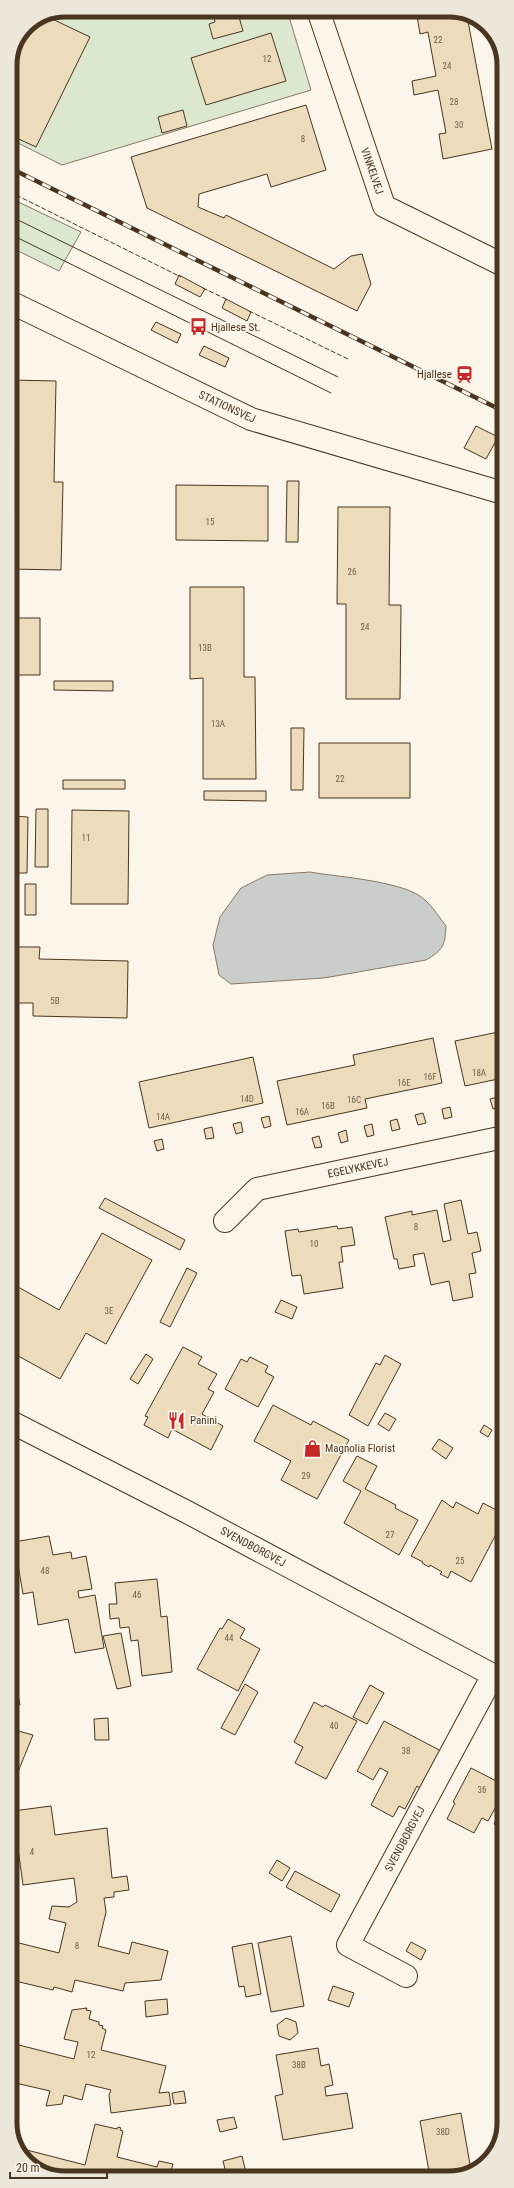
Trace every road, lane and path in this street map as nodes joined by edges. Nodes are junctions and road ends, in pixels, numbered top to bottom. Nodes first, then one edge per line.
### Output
1 (320, 17) edge
2 (497, 262) edge
3 (17, 305) edge
4 (497, 491) edge
5 (497, 1138) edge
6 (225, 1221) dead end
7 (17, 1425) edge
8 (497, 1677) edge
9 (497, 1680) edge
10 (406, 1976) dead end

1 - 2 street, VINKELVEJ
3 - 4 street, STATIONSVEJ
5 - 6 street, EGELYKKEVEJ
7 - 8 street, SVENDBORGVEJ
9 - 10 street, SVENDBORGVEJ

